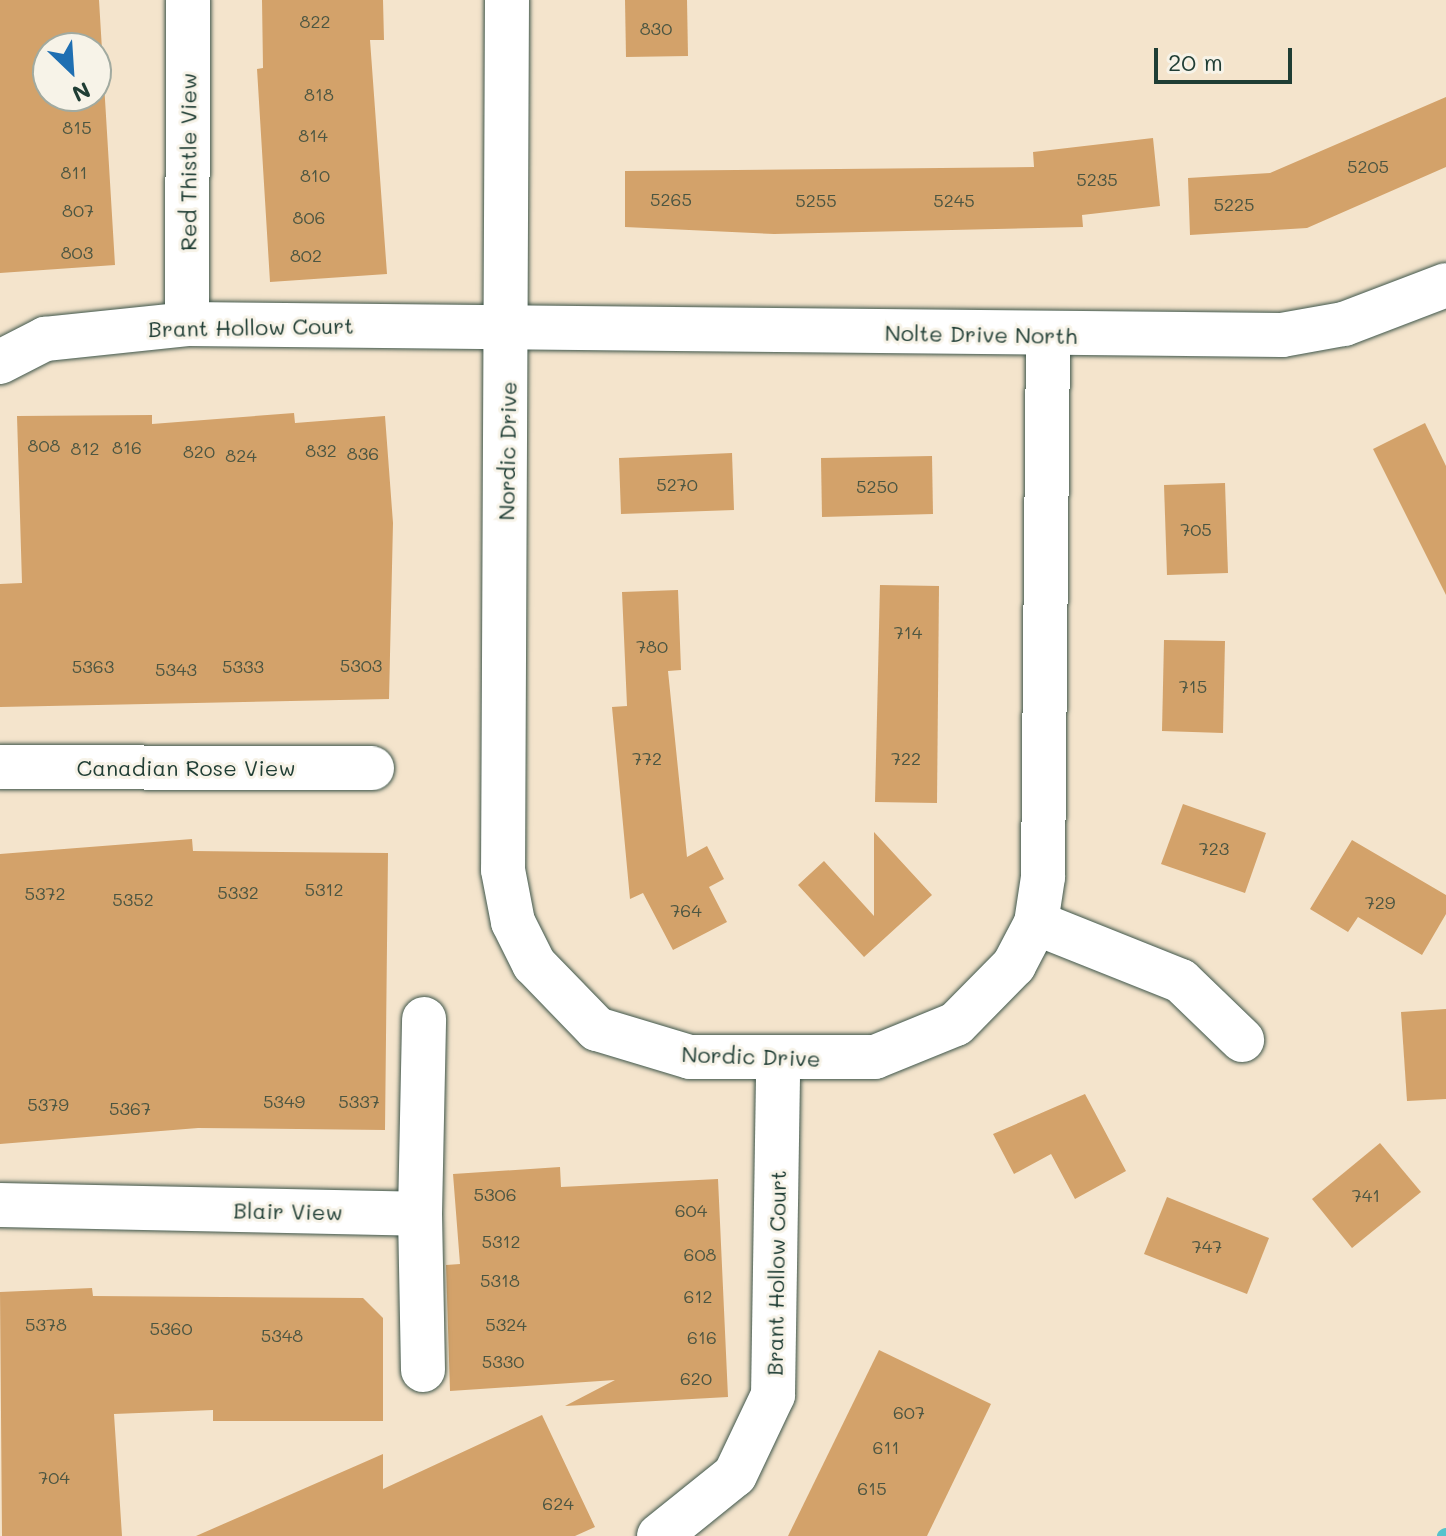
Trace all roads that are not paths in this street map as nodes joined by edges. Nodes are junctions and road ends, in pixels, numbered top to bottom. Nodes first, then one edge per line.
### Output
1 (188, 0) edge
2 (507, 0) edge
3 (1446, 285) edge
4 (187, 324) junction
5 (508, 326) junction
6 (1048, 335) junction
7 (0, 362) edge
8 (0, 767) edge
9 (372, 768) dead end
10 (1036, 923) junction
11 (424, 1019) dead end
12 (1242, 1040) dead end
13 (778, 1060) junction
14 (0, 1205) edge
15 (420, 1214) junction
16 (423, 1370) dead end
17 (659, 1536) edge

1 - 4 street, Red Thistle View
2 - 5 street, Nordic Drive
3 - 6 street, Nolte Drive North
4 - 5 street, Brant Hollow Court
4 - 7 street, Brant Hollow Court
5 - 6 street, Nolte Drive North
5 - 13 street, Nordic Drive
6 - 10 street, Nordic Drive
8 - 9 street, Canadian Rose View
10 - 12 street
10 - 13 street, Nordic Drive
11 - 15 street
13 - 17 street, Brant Hollow Court
14 - 15 street, Blair View
15 - 16 street

